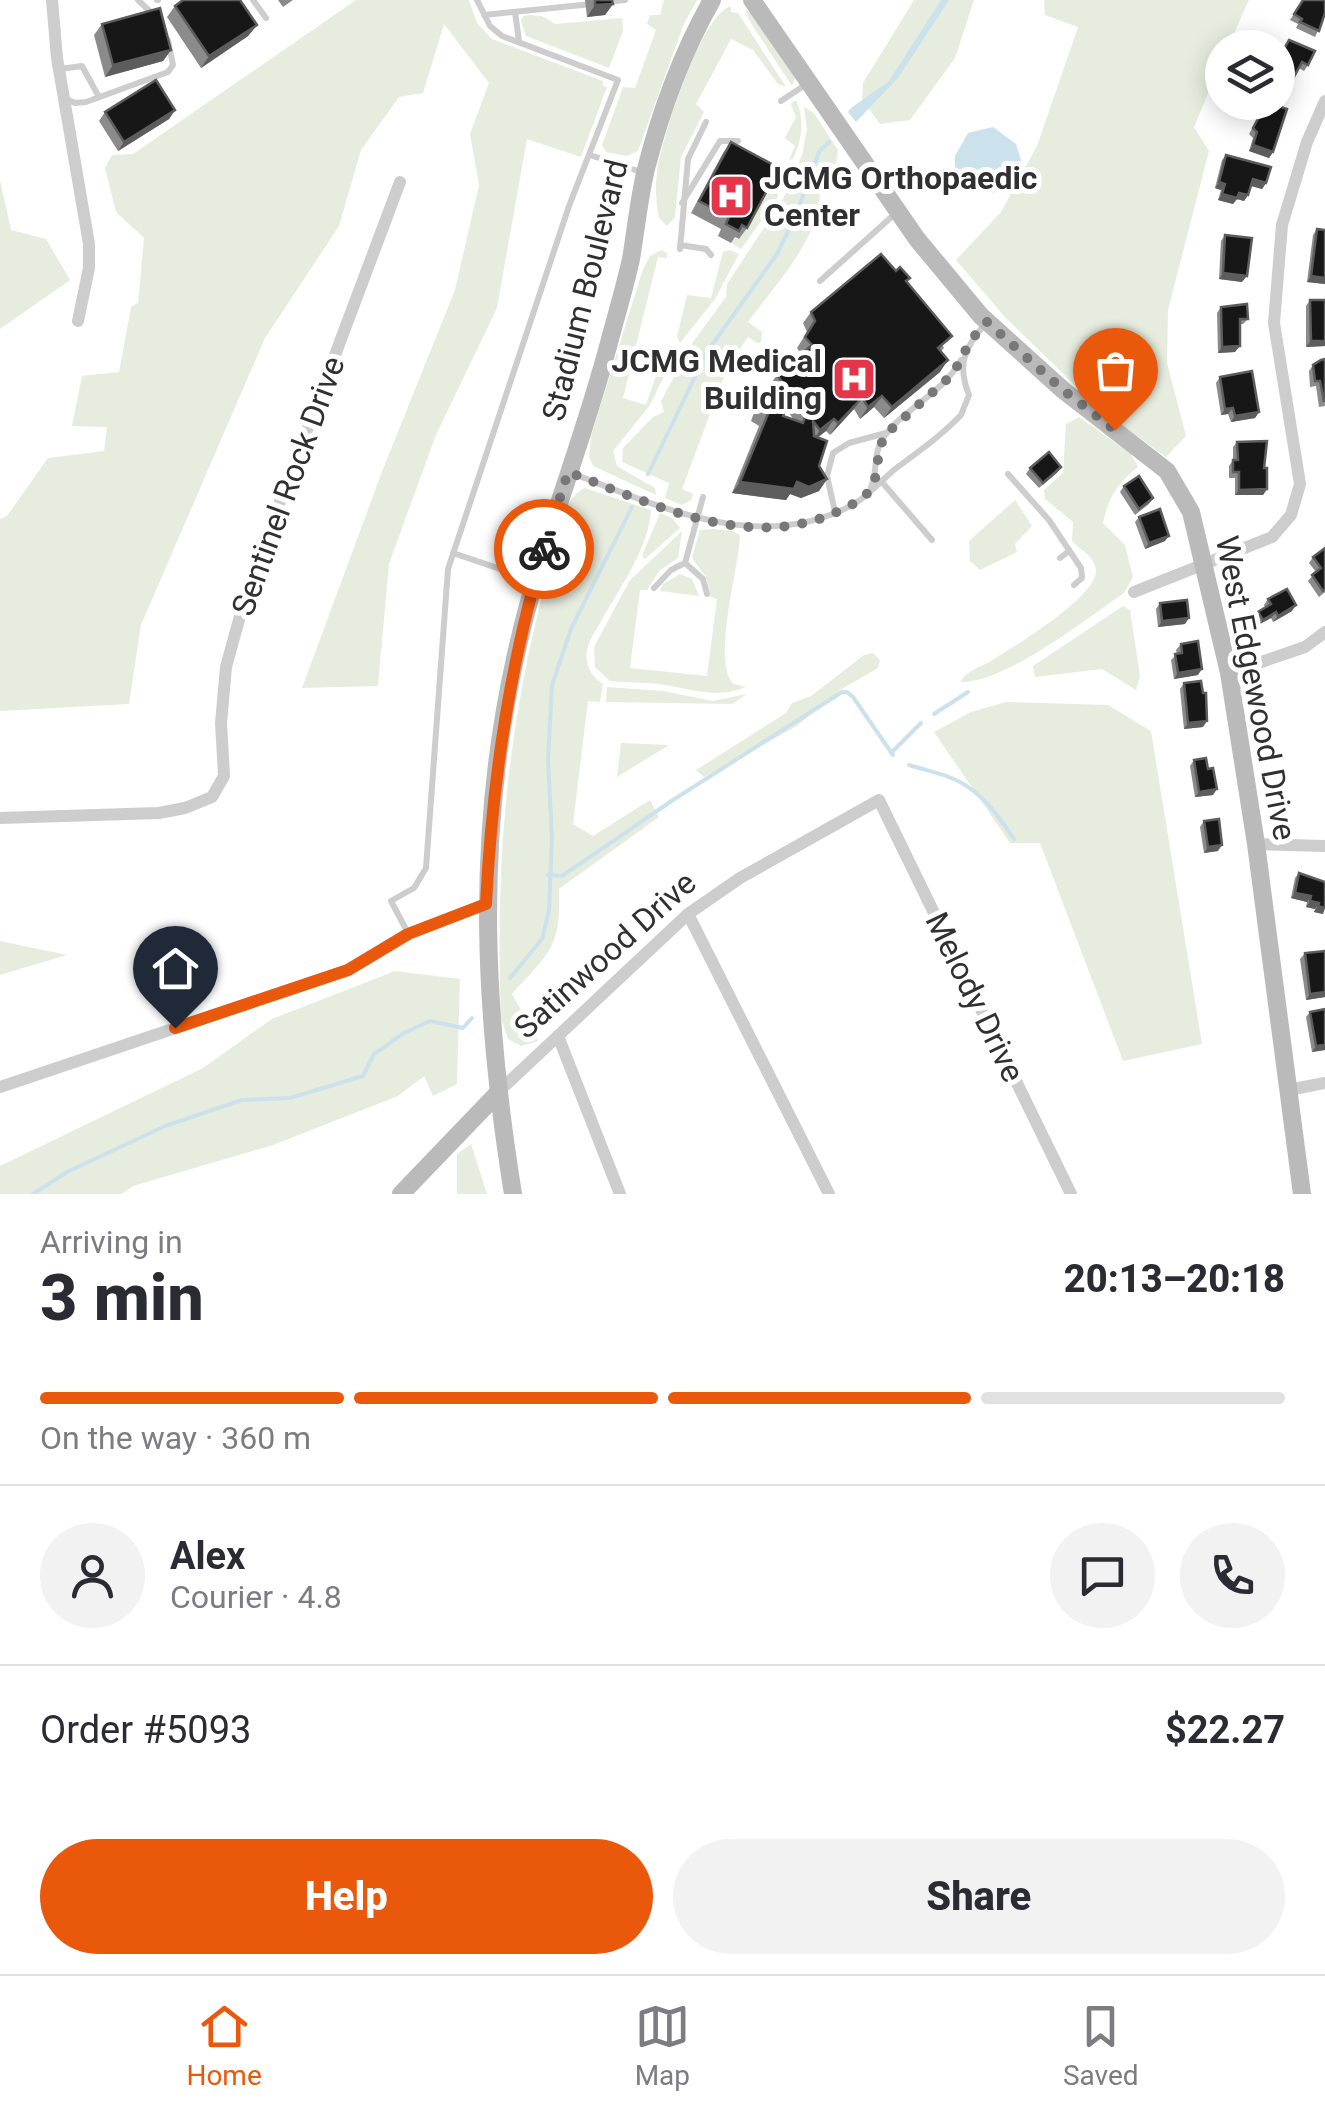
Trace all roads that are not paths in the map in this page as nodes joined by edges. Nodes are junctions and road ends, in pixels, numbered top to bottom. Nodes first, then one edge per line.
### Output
1 (52, 0) edge
2 (138, 0) edge
3 (254, 0) edge
4 (477, 0) edge
5 (625, 0) edge
6 (712, 0) edge
7 (752, 0) edge
8 (515, 12) junction
9 (484, 15) junction
10 (266, 18) dead end
11 (161, 24) edge
12 (166, 33) edge
13 (519, 42) junction
14 (59, 69) junction
15 (808, 82) junction
16 (99, 97) junction
17 (65, 99) junction
18 (781, 101) dead end
19 (1325, 101) edge
20 (706, 122) dead end
21 (738, 141) edge
22 (590, 155) junction
23 (645, 173) junction
24 (400, 182) dead end
25 (682, 204) junction
26 (898, 212) junction
27 (711, 255) dead end
28 (820, 282) dead end
29 (78, 321) dead end
30 (987, 322) junction
31 (961, 360) junction
32 (969, 396) junction
33 (977, 404) dead end
34 (887, 433) junction
35 (568, 472) junction
36 (1008, 474) dead end
37 (881, 480) junction
38 (868, 492) junction
39 (703, 497) dead end
40 (835, 512) junction
41 (696, 518) junction
42 (932, 540) dead end
43 (1070, 551) junction
44 (453, 553) junction
45 (1060, 558) dead end
46 (684, 564) junction
47 (1204, 567) junction
48 (535, 581) junction
49 (1074, 585) dead end
50 (654, 588) dead end
51 (1134, 592) dead end
52 (707, 594) dead end
53 (1325, 632) edge
54 (1229, 673) junction
55 (879, 800) joint
56 (0, 818) edge
57 (1256, 844) junction
58 (1325, 846) edge
59 (486, 904) junction
60 (688, 914) junction
61 (408, 934) junction
62 (558, 1036) junction
63 (1325, 1083) edge
64 (0, 1087) edge
65 (1288, 1090) junction
66 (497, 1094) junction
67 (401, 1194) edge
68 (514, 1194) edge
69 (620, 1194) edge
70 (829, 1194) edge
71 (1071, 1194) edge
72 (1302, 1194) edge

1 - 14 street
2 - 11 lane
3 - 10 lane
4 - 9 lane
5 - 8 lane
6 - 23 street, Stadium Boulevard
7 - 15 street, West Edgewood Drive
8 - 9 lane
8 - 13 lane
9 - 13 lane
12 - 16 lane
13 - 22 lane
14 - 16 lane
14 - 17 street
15 - 18 lane
15 - 26 street, West Edgewood Drive
16 - 17 lane
17 - 29 street
19 - 47 street
20 - 25 lane
21 - 25 lane
22 - 23 lane
22 - 44 lane
23 - 35 street, Stadium Boulevard
24 - 56 street, Sentinel Rock Drive
25 - 27 lane
26 - 28 lane
26 - 30 street, West Edgewood Drive
30 - 31 lane
30 - 47 street, West Edgewood Drive
31 - 32 lane
31 - 34 lane
32 - 33 lane
32 - 37 lane
34 - 38 lane
34 - 40 lane
35 - 41 lane
35 - 48 street, Stadium Boulevard
36 - 43 lane
37 - 38 lane
37 - 42 lane
38 - 40 lane
39 - 41 lane
40 - 41 lane
41 - 46 lane
43 - 45 lane
43 - 49 lane
44 - 48 lane
44 - 61 lane
46 - 50 lane
46 - 52 lane
47 - 51 street
47 - 54 street, West Edgewood Drive
48 - 59 street, Stadium Boulevard
53 - 54 street
54 - 57 street, West Edgewood Drive
55 - 60 street, Satinwood Drive
55 - 71 street, Melody Drive
57 - 58 street
57 - 65 street, West Edgewood Drive
59 - 61 street
59 - 66 street, Stadium Boulevard
60 - 62 street, Satinwood Drive
60 - 70 street
61 - 64 street
62 - 66 street, Satinwood Drive
62 - 69 street
63 - 65 street
65 - 72 street, West Edgewood Drive
66 - 67 street, Satinwood Drive
66 - 68 street, Stadium Boulevard

